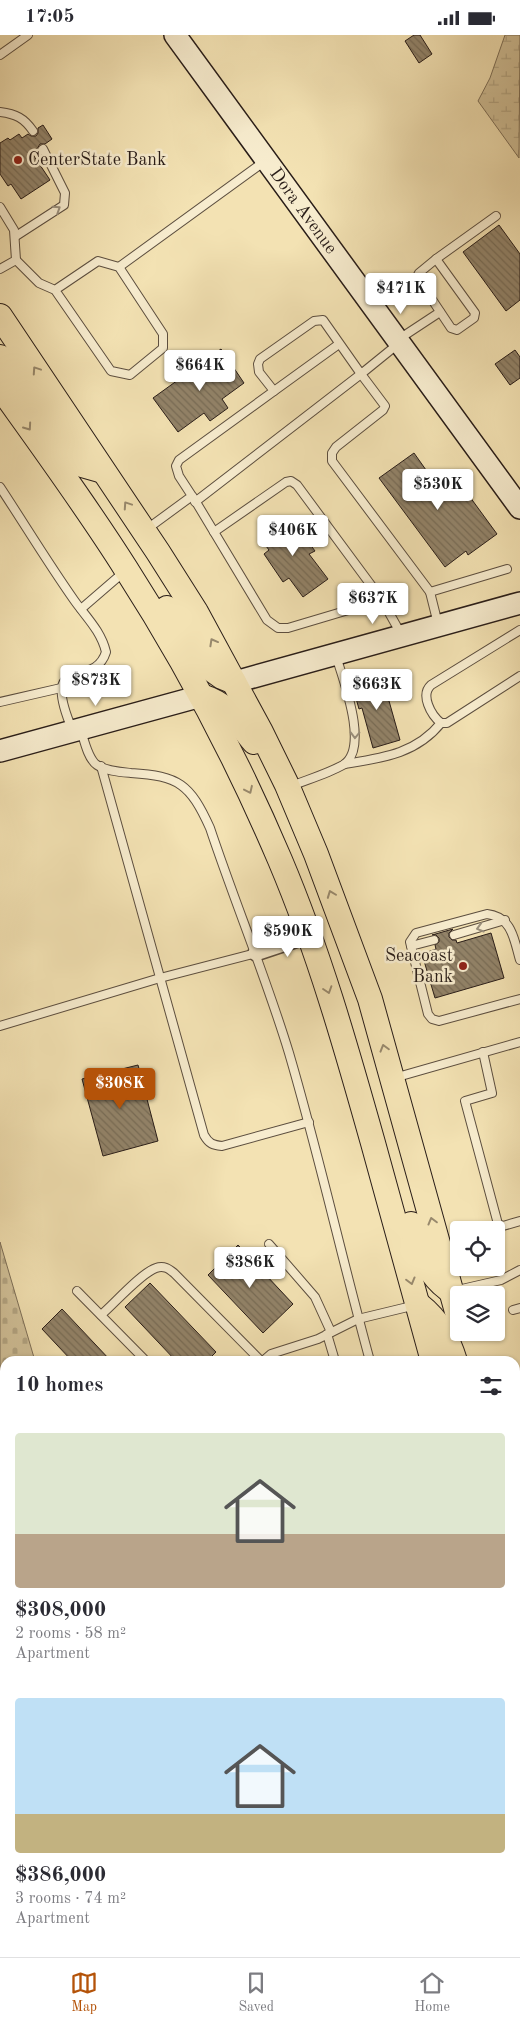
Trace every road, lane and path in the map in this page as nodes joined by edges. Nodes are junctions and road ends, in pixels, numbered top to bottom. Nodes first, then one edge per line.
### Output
1 (28, 35) edge
2 (175, 35) edge
3 (0, 55) edge
4 (0, 112) edge
5 (33, 131) dead end
6 (43, 149) dead end
7 (266, 161) junction
8 (0, 207) edge
9 (496, 216) dead end
10 (16, 236) junction
11 (16, 259) junction
12 (436, 259) junction
13 (119, 267) junction
14 (0, 269) edge
15 (55, 290) junction
16 (440, 312) junction
17 (0, 316) edge
18 (398, 341) junction
19 (339, 344) junction
20 (0, 357) edge
21 (361, 374) junction
22 (0, 387) edge
23 (274, 391) junction
24 (103, 471) junction
25 (0, 487) edge
26 (194, 499) junction
27 (520, 508) edge
28 (144, 531) junction
29 (214, 532) junction
30 (126, 569) junction
31 (507, 569) dead end
32 (430, 592) junction
33 (382, 600) junction
34 (520, 603) edge
35 (81, 609) junction
36 (439, 626) junction
37 (520, 630) edge
38 (402, 636) junction
39 (336, 654) junction
40 (520, 676) edge
41 (235, 682) junction
42 (61, 688) junction
43 (201, 696) junction
44 (0, 702) edge
45 (442, 723) junction
46 (77, 731) junction
47 (0, 751) edge
48 (345, 764) junction
49 (100, 766) junction
50 (287, 786) junction
51 (505, 920) junction
52 (310, 935) junction
53 (454, 935) dead end
54 (434, 940) dead end
55 (411, 947) junction
56 (256, 953) junction
57 (520, 960) edge
58 (160, 979) junction
59 (520, 999) edge
60 (0, 1026) edge
61 (520, 1042) edge
62 (483, 1053) junction
63 (392, 1078) junction
64 (360, 1097) junction
65 (309, 1122) junction
66 (520, 1221) edge
67 (269, 1244) dead end
68 (520, 1270) edge
69 (475, 1286) edge
70 (450, 1287) edge
71 (450, 1290) edge
72 (77, 1291) dead end
73 (418, 1305) junction
74 (101, 1315) junction
75 (358, 1319) junction
76 (329, 1333) junction
77 (465, 1341) edge
78 (141, 1356) edge
79 (257, 1356) edge
80 (268, 1356) edge
81 (334, 1356) edge
82 (369, 1356) edge
83 (432, 1356) edge
84 (453, 1356) edge
85 (469, 1356) edge

1 - 3 lane
2 - 7 street, Dora Avenue
4 - 5 lane
10 -> 6 lane
7 - 13 lane
7 - 18 street, Dora Avenue
8 - 10 lane
9 - 12 lane
10 - 11 lane
11 - 14 lane
11 - 15 lane
12 - 16 lane
12 - 16 lane
13 - 15 lane
13 - 15 lane
16 - 18 lane
24 -> 17 main road
18 - 21 lane
18 - 27 street, Dora Avenue
19 - 21 lane
19 - 23 lane
19 - 23 lane
20 - 24 main road
21 - 26 lane
21 - 32 lane
22 -> 30 main road
23 - 26 lane
28 -> 24 main road
25 - 35 lane
26 - 28 lane
26 - 29 lane
41 -> 28 main road
29 - 33 lane
29 - 33 lane
30 - 35 lane
30 - 41 main road
30 - 43 main road
31 - 32 lane
32 - 36 lane
33 - 38 lane
34 - 36 street
35 - 42 lane
36 - 38 street
37 - 45 lane
38 - 39 street
39 - 41 street
39 -> 48 lane
40 - 45 lane
41 - 50 main road
42 - 44 lane
42 - 46 lane
43 - 46 street
43 - 50 main road
43 -> 52 main road
45 - 48 lane
46 - 47 street
46 - 49 lane
48 - 50 lane
49 - 56 lane
49 - 58 lane
63 -> 50 main road
51 -> 53 lane
51 - 55 lane
51 - 57 lane
52 - 56 street
52 -> 64 main road
54 - 55 lane
55 - 59 lane
56 - 58 lane
56 - 65 lane
58 - 60 lane
58 - 65 lane
61 - 62 lane
62 - 63 lane
62 - 66 lane
70 -> 63 main road
64 - 71 main road
64 -> 73 main road
65 - 75 lane
67 - 76 lane
68 - 69 lane
72 - 74 lane
73 - 75 lane
73 - 83 main road
73 - 84 main road
74 - 78 lane
74 - 79 lane
75 - 76 lane
75 - 82 lane
76 - 80 lane
76 - 81 lane
77 - 85 main road

